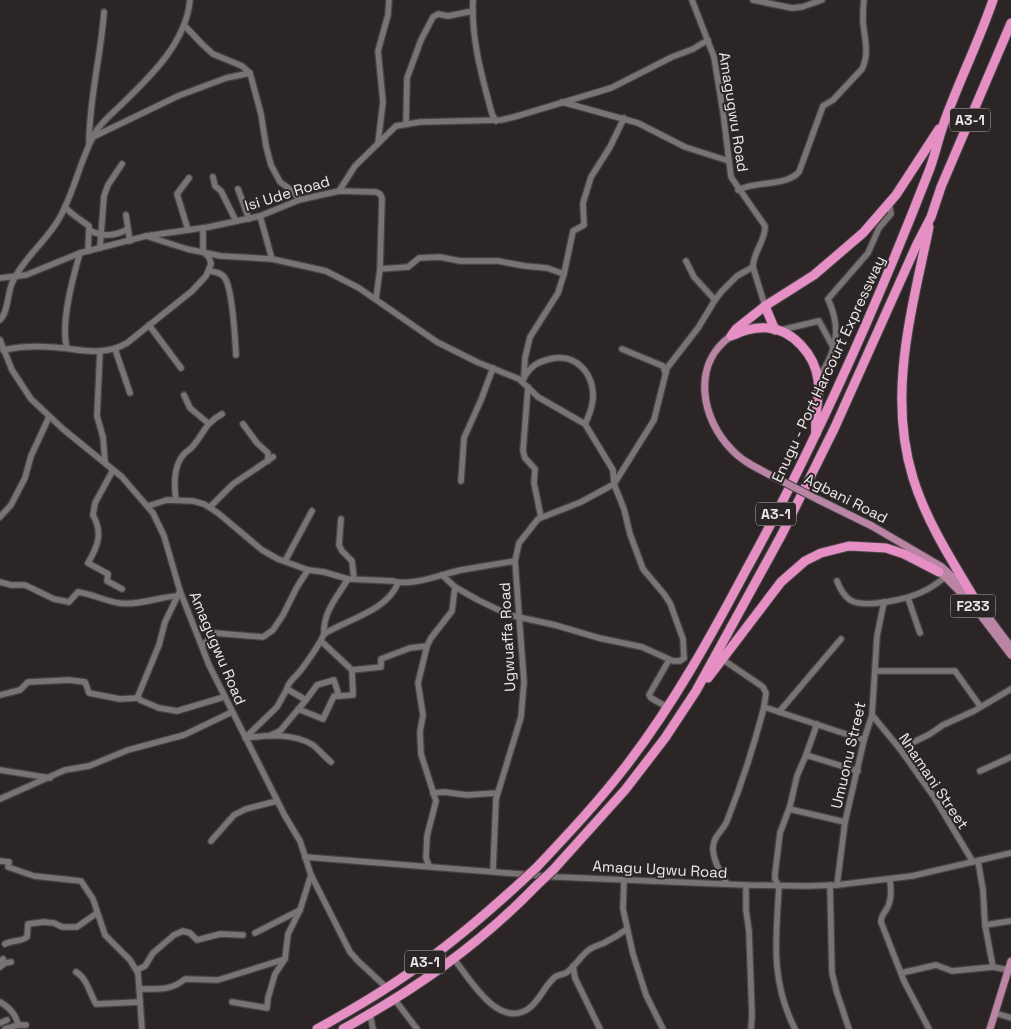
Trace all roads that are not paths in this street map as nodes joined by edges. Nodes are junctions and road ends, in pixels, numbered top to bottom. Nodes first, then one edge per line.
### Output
1 (190, 0) edge
2 (390, 0) edge
3 (473, 0) edge
4 (692, 0) edge
5 (753, 0) edge
6 (822, 0) edge
7 (864, 0) edge
8 (993, 0) edge
9 (473, 11) junction
10 (104, 12) dead end
11 (1011, 23) edge
12 (184, 26) junction
13 (708, 40) junction
14 (250, 73) junction
15 (561, 102) junction
16 (624, 118) junction
17 (945, 120) junction
18 (496, 121) junction
19 (406, 124) junction
20 (93, 137) junction
21 (378, 143) junction
22 (89, 146) junction
23 (729, 161) junction
24 (122, 164) dead end
25 (213, 177) dead end
26 (189, 178) dead end
27 (238, 189) dead end
28 (738, 190) junction
29 (338, 191) junction
30 (299, 200) junction
31 (889, 203) junction
32 (65, 207) junction
33 (126, 215) dead end
34 (260, 216) junction
35 (931, 217) junction
36 (249, 218) junction
37 (236, 221) junction
38 (203, 228) junction
39 (128, 229) junction
40 (89, 230) junction
41 (188, 230) junction
42 (101, 236) junction
43 (146, 236) junction
44 (130, 240) junction
45 (100, 248) junction
46 (88, 251) junction
47 (204, 252) junction
48 (80, 253) junction
49 (221, 256) junction
50 (272, 259) junction
51 (686, 262) dead end
52 (211, 264) junction
53 (753, 267) junction
54 (380, 269) junction
55 (209, 271) junction
56 (564, 274) junction
57 (15, 276) junction
58 (0, 278) edge
59 (376, 300) junction
60 (714, 300) junction
61 (765, 306) junction
62 (0, 320) edge
63 (149, 324) junction
64 (777, 330) junction
65 (731, 336) junction
66 (0, 340) edge
67 (66, 348) junction
68 (833, 348) junction
69 (115, 349) junction
70 (622, 349) dead end
71 (3, 350) junction
72 (100, 351) junction
73 (236, 355) dead end
74 (181, 368) dead end
75 (493, 368) junction
76 (665, 372) junction
77 (821, 374) dead end
78 (523, 380) junction
79 (528, 387) junction
80 (130, 393) dead end
81 (184, 395) dead end
82 (222, 414) dead end
83 (49, 417) junction
84 (208, 423) junction
85 (243, 424) dead end
86 (585, 424) junction
87 (816, 434) junction
88 (105, 462) junction
89 (114, 470) junction
90 (461, 481) dead end
91 (614, 484) junction
92 (176, 500) junction
93 (148, 506) junction
94 (210, 507) junction
95 (312, 511) dead end
96 (0, 517) edge
97 (541, 517) junction
98 (340, 519) dead end
99 (284, 561) junction
100 (516, 561) junction
101 (932, 561) junction
102 (308, 570) junction
103 (942, 574) junction
104 (442, 575) junction
105 (351, 579) junction
106 (837, 581) dead end
107 (0, 582) edge
108 (398, 582) junction
109 (455, 587) junction
110 (122, 589) dead end
111 (179, 593) junction
112 (973, 596) junction
113 (908, 598) junction
114 (884, 602) junction
115 (520, 617) junction
116 (920, 633) dead end
117 (324, 634) junction
118 (841, 639) dead end
119 (321, 642) junction
120 (202, 646) junction
121 (427, 646) junction
122 (1011, 647) edge
123 (1011, 655) edge
124 (684, 658) junction
125 (722, 659) junction
126 (669, 660) junction
127 (696, 663) junction
128 (352, 670) junction
129 (875, 671) junction
130 (287, 689) junction
131 (1011, 689) edge
132 (696, 691) junction
133 (0, 695) edge
134 (339, 696) junction
135 (224, 697) junction
136 (138, 698) junction
137 (306, 700) junction
138 (980, 706) junction
139 (667, 707) junction
140 (764, 707) junction
141 (298, 709) junction
142 (232, 712) junction
143 (779, 712) junction
144 (872, 715) junction
145 (817, 724) junction
146 (267, 736) junction
147 (245, 738) junction
148 (864, 740) junction
149 (900, 749) junction
150 (806, 755) junction
151 (1011, 757) edge
152 (331, 762) dead end
153 (0, 770) edge
154 (858, 770) junction
155 (980, 771) dead end
156 (50, 778) junction
157 (433, 793) junction
158 (497, 794) junction
159 (0, 800) edge
160 (277, 801) junction
161 (789, 809) junction
162 (846, 822) junction
163 (211, 841) dead end
164 (1011, 853) edge
165 (305, 857) junction
166 (0, 861) edge
167 (975, 862) junction
168 (429, 866) junction
169 (493, 871) junction
170 (311, 875) junction
171 (624, 880) junction
172 (890, 880) junction
173 (727, 884) junction
174 (746, 885) junction
175 (834, 885) junction
176 (779, 886) junction
177 (300, 910) junction
178 (97, 913) junction
179 (1011, 921) edge
180 (985, 925) junction
181 (627, 930) junction
182 (255, 933) dead end
183 (243, 935) dead end
184 (5, 944) dead end
185 (285, 959) junction
186 (454, 959) junction
187 (1011, 961) edge
188 (11, 962) dead end
189 (573, 966) junction
190 (0, 967) edge
191 (993, 967) junction
192 (137, 970) junction
193 (76, 972) dead end
194 (564, 973) junction
195 (901, 973) junction
196 (1010, 974) edge
197 (575, 978) junction
198 (387, 988) junction
199 (140, 989) junction
200 (395, 1000) junction
201 (0, 1002) edge
202 (140, 1002) junction
203 (232, 1002) dead end
204 (370, 1014) junction
205 (997, 1014) junction
206 (1011, 1018) edge
207 (7, 1020) dead end
208 (0, 1023) edge
209 (18, 1025) junction
210 (26, 1025) dead end
211 (5, 1029) edge
212 (142, 1029) edge
213 (317, 1029) edge
214 (343, 1029) edge
215 (373, 1029) edge
216 (417, 1029) edge
217 (600, 1029) edge
218 (663, 1029) edge
219 (751, 1029) edge
220 (795, 1029) edge
221 (849, 1029) edge
222 (929, 1029) edge
223 (990, 1029) edge
224 (994, 1029) edge

1 - 12 street
2 - 21 street
3 - 9 street
4 - 13 street, Amagugwu Road
5 - 6 street
7 - 28 street
8 - 17 highway, Enugu - Port Harcourt Expressway / A3-1
9 - 18 street
9 - 19 street
10 - 22 street
11 - 35 highway, Enugu - Port Harcourt Expressway / A3-1
12 - 14 street
12 - 20 street
13 - 15 street
13 - 23 street, Amagugwu Road
14 - 20 street
14 - 30 street
15 - 16 street
15 - 18 street
16 - 23 street
16 - 56 street
17 - 31 highway
17 - 87 highway, Enugu - Port Harcourt Expressway / A3-1
18 - 19 street
19 - 21 street, Isi Ude Road
20 - 22 street
21 - 29 street, Isi Ude Road
22 - 32 street
23 - 28 street, Amagugwu Road
24 - 42 street
25 - 37 street
26 - 41 street
27 - 36 street
28 - 53 street, Amagugwu Road
29 - 30 street, Isi Ude Road
29 - 54 street
30 - 34 street, Isi Ude Road
31 - 61 highway
31 - 68 street
32 - 40 street
32 - 57 street
33 - 39 street
34 - 36 street, Isi Ude Road
34 - 50 street
35 - 112 highway
35 - 132 highway, Enugu - Port Harcourt Expressway / A3-1
36 - 37 street, Isi Ude Road
37 - 38 street, Isi Ude Road
38 - 41 street, Isi Ude Road
38 - 47 street
39 - 42 street
39 - 44 street
40 - 42 street
40 - 46 street
41 - 43 street, Isi Ude Road
42 - 45 street
43 - 44 street, Isi Ude Road
43 - 47 street
44 - 45 street, Isi Ude Road
45 - 46 street, Isi Ude Road
46 - 48 street, Isi Ude Road
47 - 49 street
47 - 52 street
48 - 57 street, Isi Ude Road
48 - 67 street
49 - 50 street
49 - 52 street
50 - 59 street
51 - 60 street
52 - 55 street
53 - 60 street
53 - 61 street
54 - 56 street
54 - 59 street
55 - 63 street
55 - 73 street
56 - 78 street
57 - 58 street, Isi Ude Road
57 - 62 street
59 - 75 street
60 - 76 street
61 - 64 highway
61 - 65 highway
63 - 69 street
63 - 74 street
64 - 65 highway
64 - 68 street
64 - 87 highway
65 - 101 main road, Agbani Road, bridge
66 - 71 street, Amagugwu Road
67 - 71 street
67 - 72 street
68 - 77 street
69 - 72 street
69 - 80 street
70 - 76 street
71 - 83 street, Amagugwu Road
72 - 88 street
75 - 78 street
75 - 90 street
76 - 91 street
78 - 79 street
78 - 86 street
79 - 86 street
79 - 97 street
81 - 84 street
82 - 84 street
83 - 88 street, Amagugwu Road
83 - 96 street
84 - 92 street
85 - 94 street
86 - 91 street
87 - 127 highway, Enugu - Port Harcourt Expressway / A3-1
88 - 89 street, Amagugwu Road
89 - 93 street, Amagugwu Road
89 - 110 street
91 - 97 street, Ugwuaffa Road
91 - 124 street
92 - 93 street
92 - 94 street
93 - 111 street, Amagugwu Road
94 - 99 street
95 - 99 street
97 - 100 street, Ugwuaffa Road
98 - 105 street
99 - 102 street
100 - 104 street
100 - 115 street, Ugwuaffa Road
101 - 103 main road, Agbani Road / F233
101 - 112 main road, Agbani Road / F233
102 - 105 street
102 - 120 street
103 - 113 street
103 - 123 main road, Agbani Road / F233
103 - 125 highway
104 - 108 street
104 - 109 street
105 - 108 street
105 - 117 street
106 - 114 street
107 - 111 street
108 - 117 street
109 - 115 street
109 - 121 street
111 - 120 street, Amagugwu Road
111 - 136 street
112 - 122 main road, Agbani Road / F233
113 - 114 street
113 - 116 street
114 - 129 street, Umuonu Street
115 - 126 street
115 - 158 street, Ugwuaffa Road
117 - 119 street
118 - 143 street
119 - 128 street
119 - 130 street
120 - 135 street, Amagugwu Road
121 - 128 street
121 - 157 street
124 - 126 street
124 - 127 street
125 - 132 highway
125 - 140 street
126 - 139 street
127 - 139 highway, Enugu - Port Harcourt Expressway / A3-1
128 - 134 street
129 - 138 street
129 - 144 street, Umuonu Street
130 - 137 street
130 - 147 street
131 - 138 street
132 - 186 highway, Enugu - Port Harcourt Expressway / A3-1, bridge
133 - 136 street
134 - 137 street
134 - 141 street
135 - 136 street
135 - 142 street, Amagugwu Road
137 - 141 street
138 - 149 street
139 - 198 highway, Enugu - Port Harcourt Expressway / A3-1, bridge
140 - 143 street
140 - 173 street
141 - 146 street
142 - 147 street, Amagugwu Road
142 - 156 street
143 - 145 street
144 - 148 street, Umuonu Street
144 - 149 street, Nnamani Street
145 - 148 street
145 - 150 street
146 - 147 street
146 - 152 street
147 - 160 street, Amagugwu Road
148 - 154 street, Umuonu Street
149 - 167 street, Nnamani Street
150 - 154 street
150 - 161 street
151 - 155 street
153 - 156 street
154 - 162 street, Umuonu Street
156 - 159 street
157 - 158 street
157 - 168 street
158 - 169 street, Ugwuaffa Road
160 - 163 street
160 - 165 street, Amagugwu Road
161 - 162 street
161 - 176 street
162 - 175 street, Umuonu Street
164 - 167 street, Amagu Ugwu Road
165 - 168 street, Amagu Ugwu Road
165 - 170 street, Amagugwu Road
166 - 178 street
167 - 172 street, Amagu Ugwu Road
167 - 180 street
168 - 169 street, Amagu Ugwu Road
169 - 171 street, Amagu Ugwu Road
170 - 177 street
170 - 198 street, Amagugwu Road
171 - 173 street, Amagu Ugwu Road
171 - 181 street
172 - 175 street, Amagu Ugwu Road
172 - 195 street
173 - 174 street, Amagu Ugwu Road
174 - 176 street, Amagu Ugwu Road
174 - 219 street
175 - 176 street, Amagu Ugwu Road
175 - 221 street, Umuonu Street
176 - 220 street
177 - 182 street
177 - 185 street
178 - 184 street
178 - 192 street
179 - 180 street
180 - 191 street
181 - 189 street
181 - 218 street
183 - 192 street
185 - 199 street
185 - 203 street
186 - 194 street
186 - 200 highway, Enugu - Port Harcourt Expressway / A3-1
187 - 196 main road
188 - 190 street
189 - 194 street
189 - 197 street
191 - 195 street
191 - 196 street
192 - 199 street
193 - 202 street
194 - 197 street
195 - 222 street
196 - 205 main road
197 - 217 street
198 - 213 highway, Enugu - Port Harcourt Expressway / A3-1
199 - 202 street
200 - 204 highway, Enugu - Port Harcourt Expressway / A3-1
200 - 216 street
201 - 209 street
202 - 212 street
204 - 214 highway, Enugu - Port Harcourt Expressway / A3-1
204 - 215 street
205 - 206 street
205 - 223 main road
205 - 224 main road
207 - 208 street
209 - 210 street
209 - 211 street

